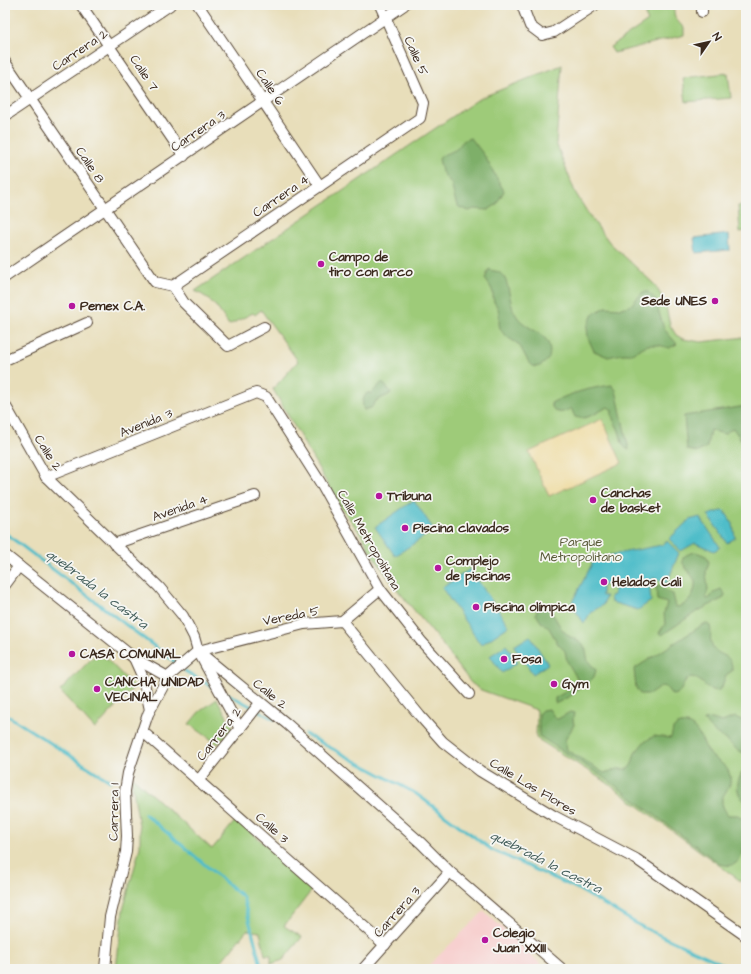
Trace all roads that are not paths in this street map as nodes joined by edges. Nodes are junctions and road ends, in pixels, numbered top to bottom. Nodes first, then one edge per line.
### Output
1 (81, 5) edge
2 (170, 5) edge
3 (198, 5) edge
4 (380, 5) edge
5 (404, 5) edge
6 (522, 5) edge
7 (595, 5) edge
8 (385, 17) junction
9 (110, 46) junction
10 (5, 62) edge
11 (30, 99) junction
12 (264, 101) junction
13 (5, 116) edge
14 (420, 118) joint
15 (184, 156) junction
16 (320, 186) junction
17 (105, 210) junction
18 (5, 277) edge
19 (173, 286) junction
20 (87, 323) dead end
21 (264, 327) dead end
22 (5, 360) edge
23 (256, 393) joint
24 (5, 404) edge
25 (46, 477) junction
26 (255, 496) dead end
27 (114, 544) junction
28 (5, 555) edge
29 (19, 566) junction
30 (5, 585) edge
31 (380, 589) junction
32 (342, 620) junction
33 (198, 650) junction
34 (134, 658) junction
35 (168, 677) junction
36 (469, 694) dead end
37 (260, 703) junction
38 (150, 710) junction
39 (240, 729) junction
40 (142, 731) junction
41 (198, 781) junction
42 (450, 872) junction
43 (746, 936) edge
44 (385, 945) junction
45 (104, 969) edge
46 (362, 969) edge
47 (562, 969) edge

1 - 9 street, Calle 7
2 - 9 street, Carrera 2
3 - 12 street, Calle 6
4 - 8 street, Calle 5
5 - 8 street, Carrera 3
6 - 7 street
8 - 12 street, Carrera 3
8 - 14 street, Calle 5
9 - 11 street, Carrera 2
9 - 15 street, Calle 7
10 - 11 street, Calle 8
11 - 13 street, Carrera 2
11 - 17 street, Calle 8
12 - 15 street, Carrera 3
12 - 16 street, Calle 6
14 - 16 street, Carrera 4
15 - 17 street, Carrera 3
16 - 19 street, Carrera 4
17 - 18 street, Carrera 3
17 - 19 street, Calle 8
19 - 21 street
20 - 22 street
23 - 25 street, Avenida 3
23 - 31 street, Calle Metropolitana
24 - 25 street, Calle 2
25 - 27 street, Calle 2
26 - 27 street, Avenida 4
27 - 33 street, Calle 2
28 - 29 street
29 - 30 street
29 - 34 street
31 - 32 street
31 - 36 street, Calle Metropolitana
32 - 33 street, Vereda 5
32 - 43 street, Calle Las Flores
33 - 35 street, Carrera 1
33 - 37 street, Calle 2
33 - 39 street
34 - 35 street
34 - 38 street
35 - 38 street, Carrera 1
37 - 39 street, Carrera 2
37 - 42 street, Calle 2
38 - 40 street, Carrera 1
39 - 41 street, Carrera 2
40 - 41 street, Calle 3
40 - 45 street, Carrera 1
41 - 44 street, Calle 3
42 - 44 street, Carrera 3
42 - 47 street, Calle 2
44 - 46 street, Carrera 3

